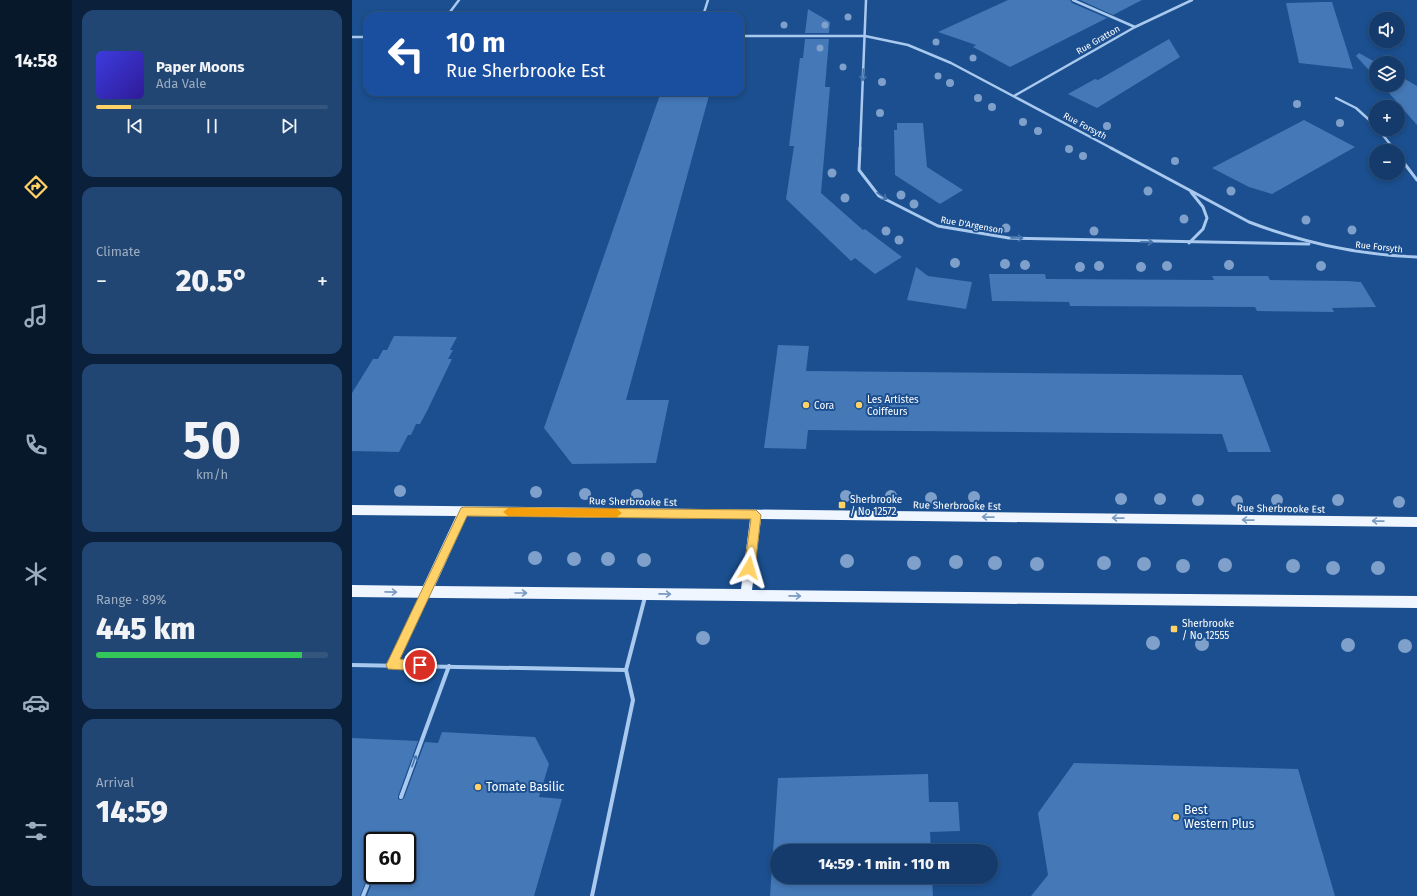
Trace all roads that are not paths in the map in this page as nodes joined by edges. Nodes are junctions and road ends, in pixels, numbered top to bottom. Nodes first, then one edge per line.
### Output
1 (459, 0) edge
2 (708, 0) edge
3 (866, 0) edge
4 (1073, 0) edge
5 (1192, 0) edge
6 (450, 12) edge
7 (704, 12) edge
8 (1135, 27) junction
9 (744, 36) edge
10 (865, 36) junction
11 (352, 37) edge
12 (364, 37) edge
13 (1014, 96) junction
14 (1336, 98) dead end
15 (1369, 120) edge
16 (1383, 136) edge
17 (1390, 144) edge
18 (1405, 164) edge
19 (1417, 180) edge
20 (1189, 190) junction
21 (1189, 243) junction
22 (1314, 244) junction
23 (1417, 257) edge
24 (352, 510) edge
25 (464, 511) junction
26 (756, 515) junction
27 (1417, 522) edge
28 (352, 591) edge
29 (426, 592) junction
30 (646, 594) junction
31 (746, 595) junction
32 (1417, 602) edge
33 (352, 665) edge
34 (392, 665) junction
35 (449, 666) junction
36 (626, 670) junction
37 (401, 797) dead end
38 (368, 884) edge
39 (364, 896) edge
40 (592, 896) edge

1 - 6 street
2 - 7 street
3 - 10 street, Rue D'Argenson
4 - 8 street
5 - 8 street, Rue Gratton
8 - 13 street, Rue Gratton
9 - 10 street, Rue Forsyth
10 - 13 street, Rue Forsyth
10 -> 21 street, Rue D'Argenson
11 - 12 street
13 - 20 street, Rue Forsyth
14 - 15 street
16 - 17 street
18 - 19 street
20 - 21 street
20 - 22 street, Rue Forsyth
21 - 22 street, Rue D'Argenson
22 - 23 street, Rue Forsyth
24 - 25 main road, Rue Sherbrooke Est
25 - 26 main road, Rue Sherbrooke Est
25 - 29 main road
27 -> 26 main road, Rue Sherbrooke Est
26 - 31 main road
28 -> 29 main road
29 -> 30 main road
29 - 34 lane
30 -> 31 main road
30 - 36 lane
31 -> 32 main road
33 - 34 lane
34 - 35 lane
35 - 36 lane
37 -> 35 lane
36 - 40 lane
38 - 39 lane

